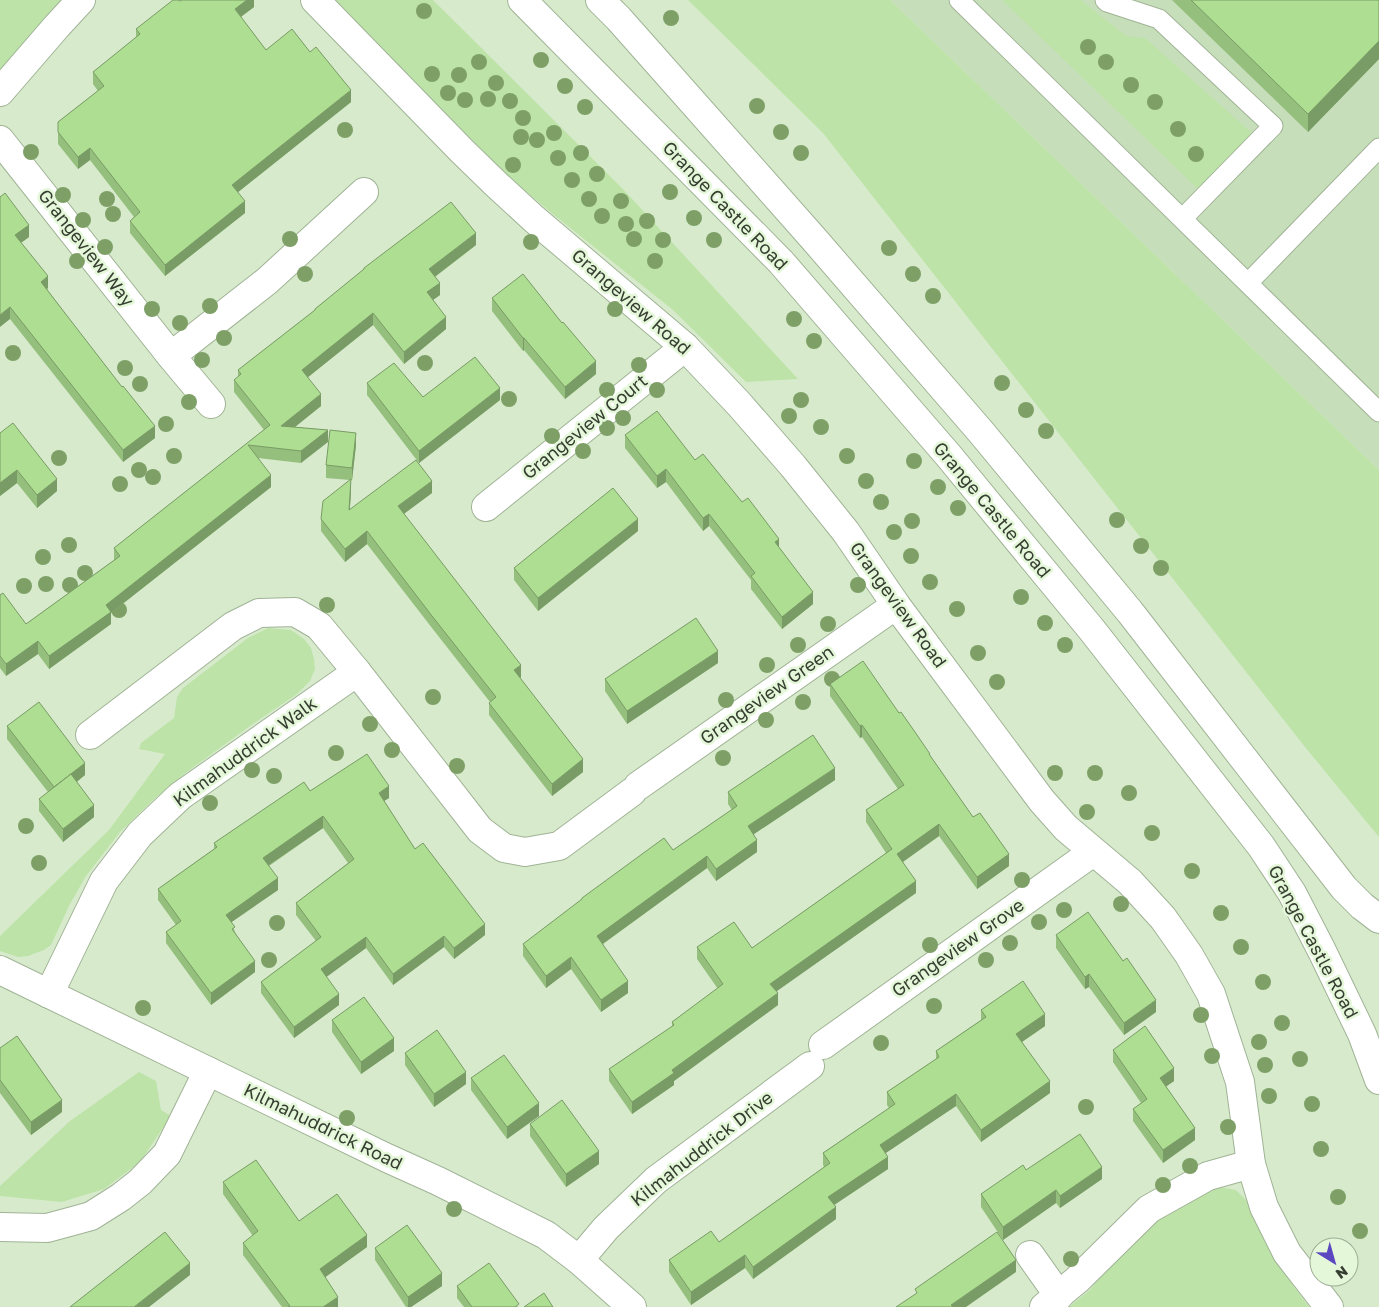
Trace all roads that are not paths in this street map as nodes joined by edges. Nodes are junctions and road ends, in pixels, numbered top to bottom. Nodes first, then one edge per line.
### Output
1 (81, 0) edge
2 (315, 0) edge
3 (522, 0) edge
4 (600, 0) edge
5 (959, 0) edge
6 (1105, 0) edge
7 (0, 92) edge
8 (0, 140) edge
9 (1379, 148) edge
10 (364, 192) dead end
11 (1183, 218) junction
12 (1248, 283) junction
13 (685, 347) junction
14 (171, 356) junction
15 (211, 404) dead end
16 (1379, 412) edge
17 (486, 508) dead end
18 (896, 605) junction
19 (357, 672) junction
20 (90, 735) dead end
21 (1093, 852) junction
22 (1379, 919) edge
23 (0, 970) edge
24 (49, 994) junction
25 (816, 1055) joint
26 (208, 1071) junction
27 (1379, 1080) edge
28 (1251, 1164) junction
29 (0, 1227) edge
30 (1030, 1255) dead end
31 (578, 1260) junction
32 (1051, 1301) edge
33 (632, 1307) edge
34 (1329, 1307) edge

1 - 7 street
2 - 13 street, Grangeview Road
3 - 27 street, Grange Castle Road
4 - 22 street
5 - 11 lane
6 - 11 lane
8 - 14 street, Grangeview Way
9 - 12 lane
10 - 14 street
11 - 12 lane
12 - 16 lane
13 - 17 street, Grangeview Court
13 - 18 street, Grangeview Road
14 - 15 street, Grangeview Way
18 - 19 street, Grangeview Green
18 - 21 street, Grangeview Road
19 - 20 street
19 - 24 street, Kilmahuddrick Walk
21 - 25 street, Grangeview Grove
21 - 28 street, Grangeview Road
23 - 24 street, Kilmahuddrick Road
24 - 26 street, Kilmahuddrick Road
25 - 31 street, Kilmahuddrick Drive
26 - 29 street
26 - 31 street, Kilmahuddrick Road
28 - 32 street
28 - 34 street, Grangeview Road
30 - 32 street
31 - 33 street, Kilmahuddrick Road

